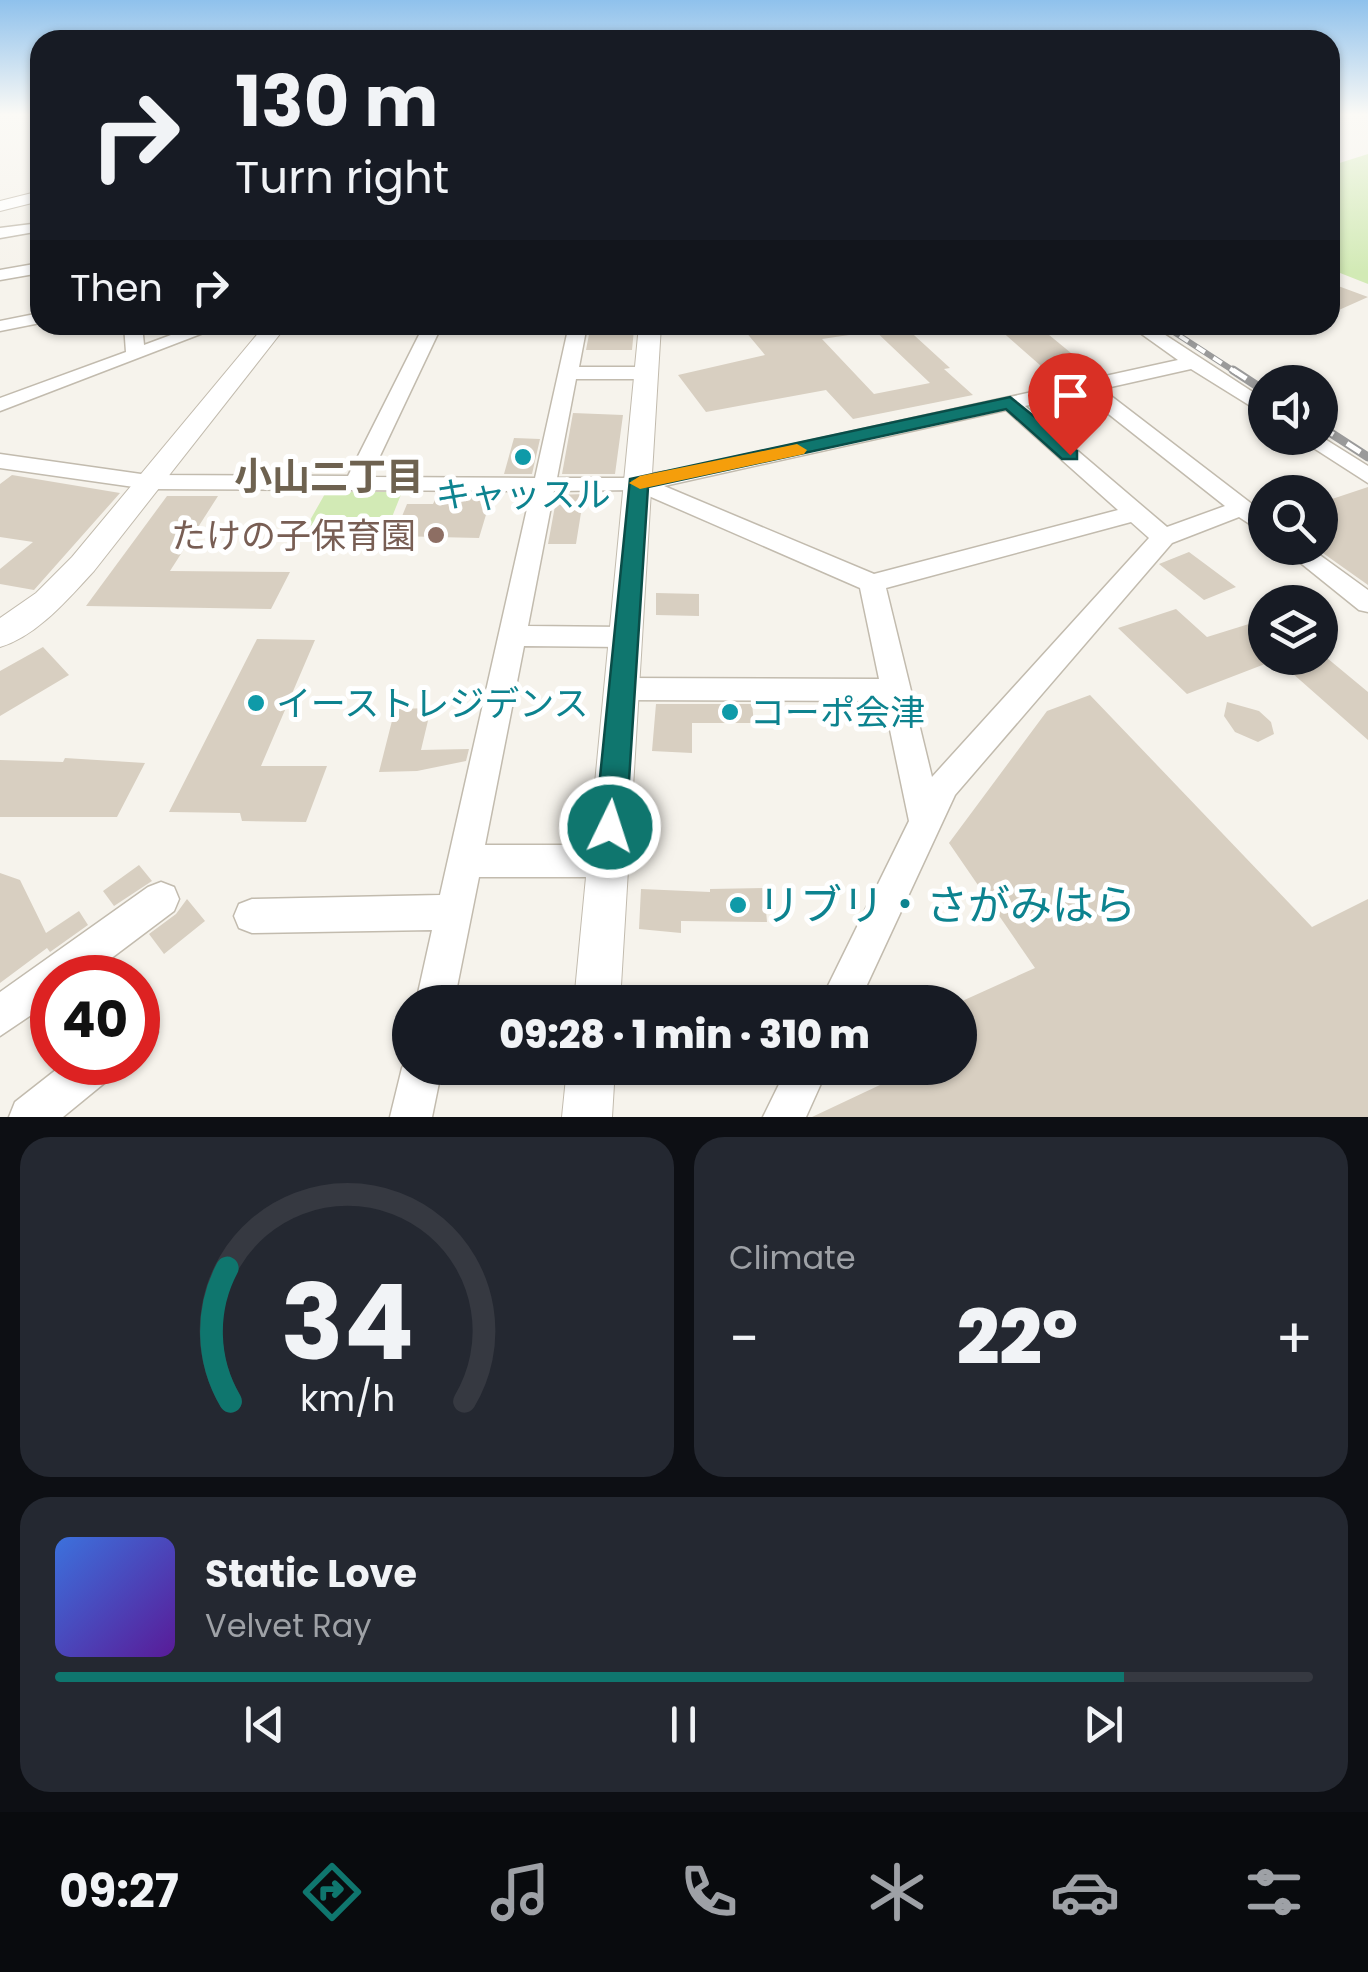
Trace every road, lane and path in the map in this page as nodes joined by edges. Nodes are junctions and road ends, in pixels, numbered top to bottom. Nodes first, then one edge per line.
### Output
1 (30, 198) edge
2 (0, 206) edge
3 (30, 228) edge
4 (0, 233) edge
5 (30, 270) edge
6 (0, 275) edge
7 (30, 320) edge
8 (0, 326) edge
9 (134, 335) edge
10 (188, 335) edge
11 (268, 335) edge
12 (428, 335) edge
13 (576, 335) edge
14 (649, 335) edge
15 (1153, 335) edge
16 (136, 354) junction
17 (1194, 362) junction
18 (568, 373) junction
19 (645, 373) junction
20 (1086, 386) junction
21 (1248, 397) edge
22 (1010, 403) junction
23 (0, 404) edge
24 (1335, 455) edge
25 (0, 461) edge
26 (1368, 476) edge
27 (148, 482) junction
28 (356, 483) junction
29 (638, 483) junction
30 (544, 484) junction
31 (1136, 512) junction
32 (1248, 513) edge
33 (1248, 518) edge
34 (1164, 537) junction
35 (1317, 565) edge
36 (872, 583) junction
37 (1368, 603) edge
38 (0, 635) edge
39 (512, 636) junction
40 (624, 637) junction
41 (620, 689) junction
42 (895, 690) junction
43 (926, 822) junction
44 (465, 861) junction
45 (608, 862) junction
46 (161, 899) dead end
47 (454, 912) junction
48 (252, 916) dead end
49 (84, 955) edge
50 (439, 985) edge
51 (597, 985) edge
52 (848, 985) edge
53 (30, 994) edge
54 (0, 1016) edge
55 (70, 1085) edge
56 (419, 1085) edge
57 (590, 1085) edge
58 (800, 1085) edge
59 (30, 1117) edge
60 (412, 1117) edge
61 (587, 1117) edge
62 (784, 1117) edge

1 - 2 street
3 - 4 street
5 - 6 street
7 - 8 street
9 - 16 street
10 - 16 street
11 - 27 street
12 - 28 street
13 - 18 street
14 - 19 street
15 - 17 street
16 - 23 street
17 - 20 street
17 - 21 street
18 - 19 street
18 - 30 street
19 - 29 street
20 - 22 street
20 - 32 street
22 - 29 street
22 - 31 street
24 - 26 street
25 - 27 street
27 - 28 street
27 - 38 street
28 - 30 street
29 - 30 street
29 - 36 street
29 - 40 street
30 - 39 street
31 - 34 street
31 - 36 street
33 - 34 street
34 - 43 street
35 - 37 street
36 - 42 street
39 - 40 street
39 - 44 street
40 - 41 street
41 - 42 street
41 - 45 street
42 - 43 street
43 - 52 street
44 - 45 street
44 - 47 street
45 - 51 street
46 - 49 street
47 - 48 street
47 - 50 street
53 - 54 street
55 - 59 street
56 - 60 street
57 - 61 street
58 - 62 street

